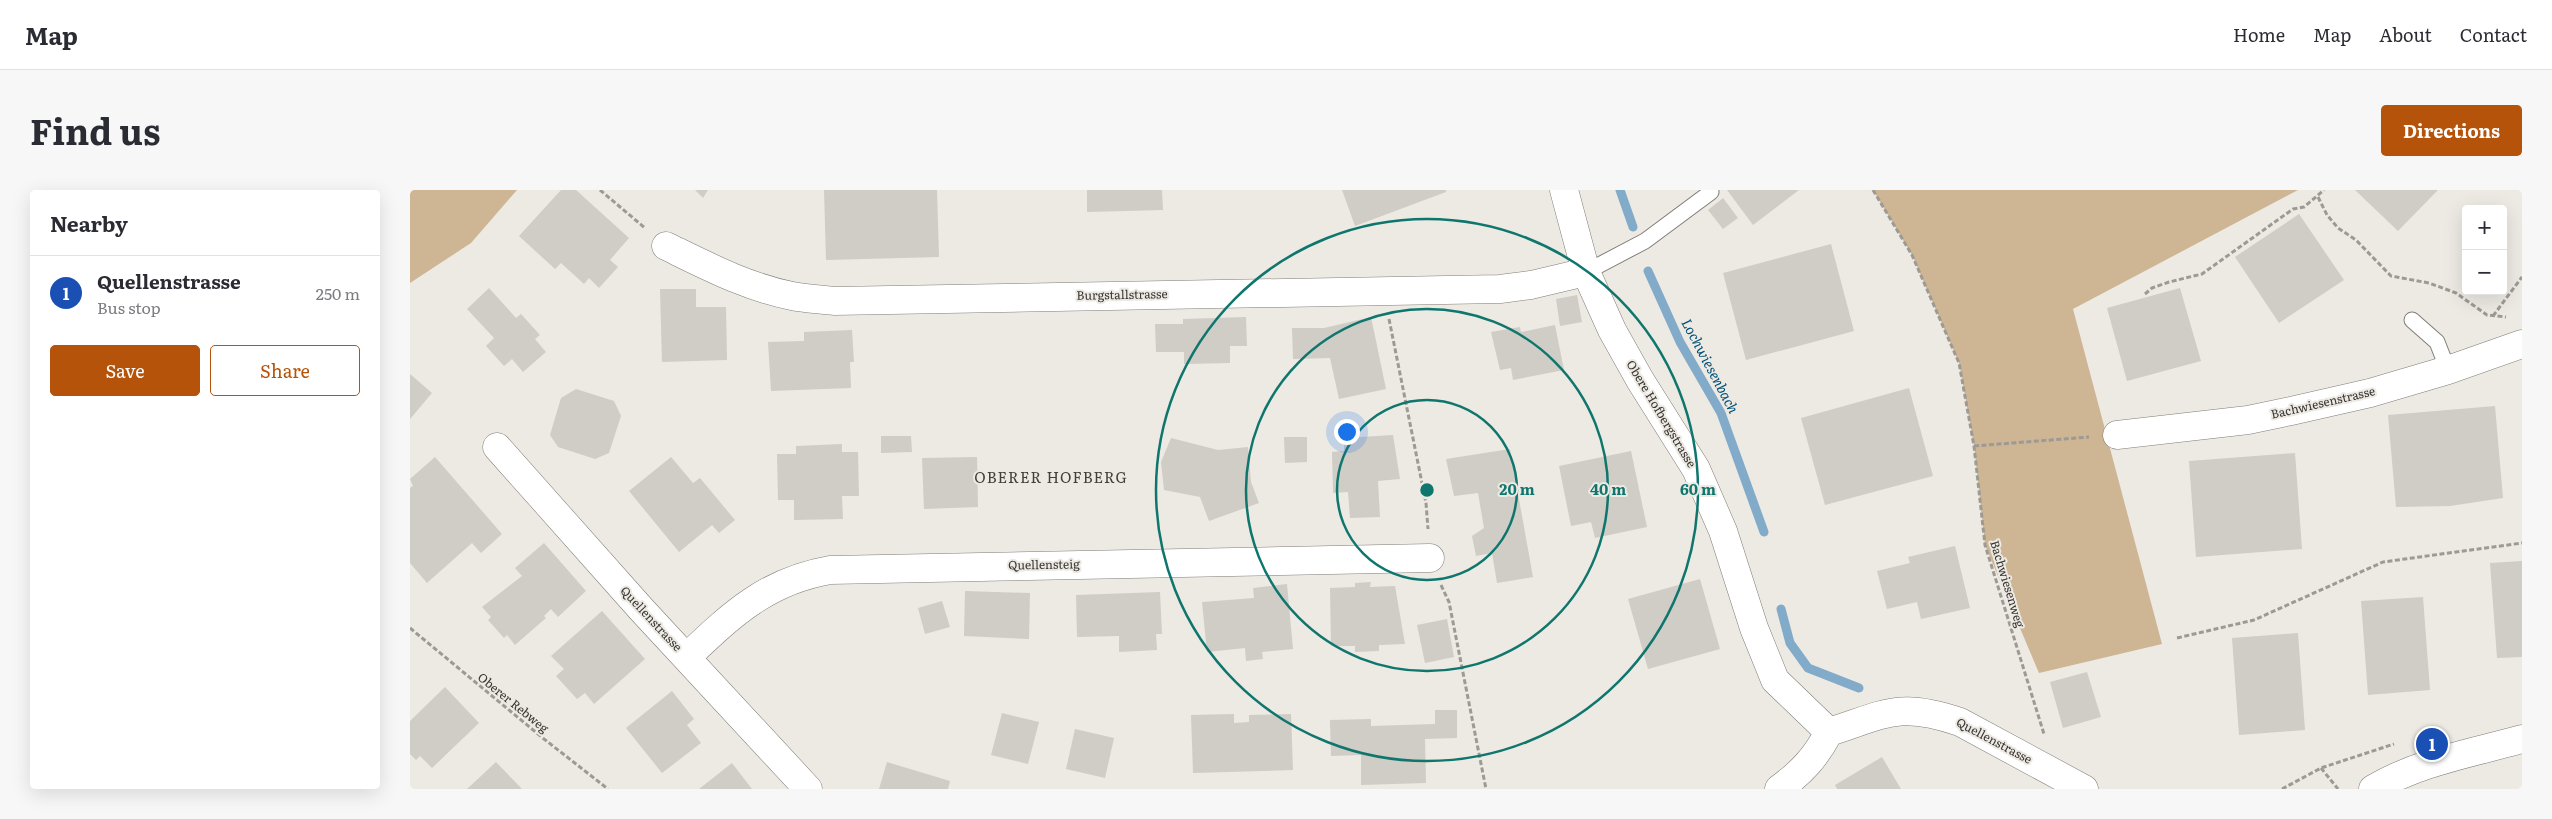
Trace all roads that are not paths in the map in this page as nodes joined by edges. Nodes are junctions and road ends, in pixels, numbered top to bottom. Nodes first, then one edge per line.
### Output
1 (1564, 190) edge
2 (1711, 192) dead end
3 (666, 246) road end
4 (1586, 272) junction
5 (2412, 320) dead end
6 (2522, 344) edge
7 (2448, 370) junction
8 (2118, 435) road end
9 (497, 447) dead end
10 (1430, 558) dead end
11 (687, 657) junction
12 (1829, 732) junction
13 (2522, 738) edge
14 (808, 789) edge
15 (1779, 789) edge
16 (2084, 789) edge
17 (2373, 789) edge

1 - 4 street, Obere Hofbergstrasse
2 - 4 lane
3 - 4 street, Burgstallstrasse
4 - 12 street, Obere Hofbergstrasse
5 - 7 lane
6 - 7 street, Bachwiesenstrasse
7 - 8 street, Bachwiesenstrasse
9 - 11 street, Quellenstrasse
10 - 11 street, Quellensteig
11 - 14 street, Quellenstrasse
12 - 15 street
12 - 16 street, Quellenstrasse
13 - 17 street

